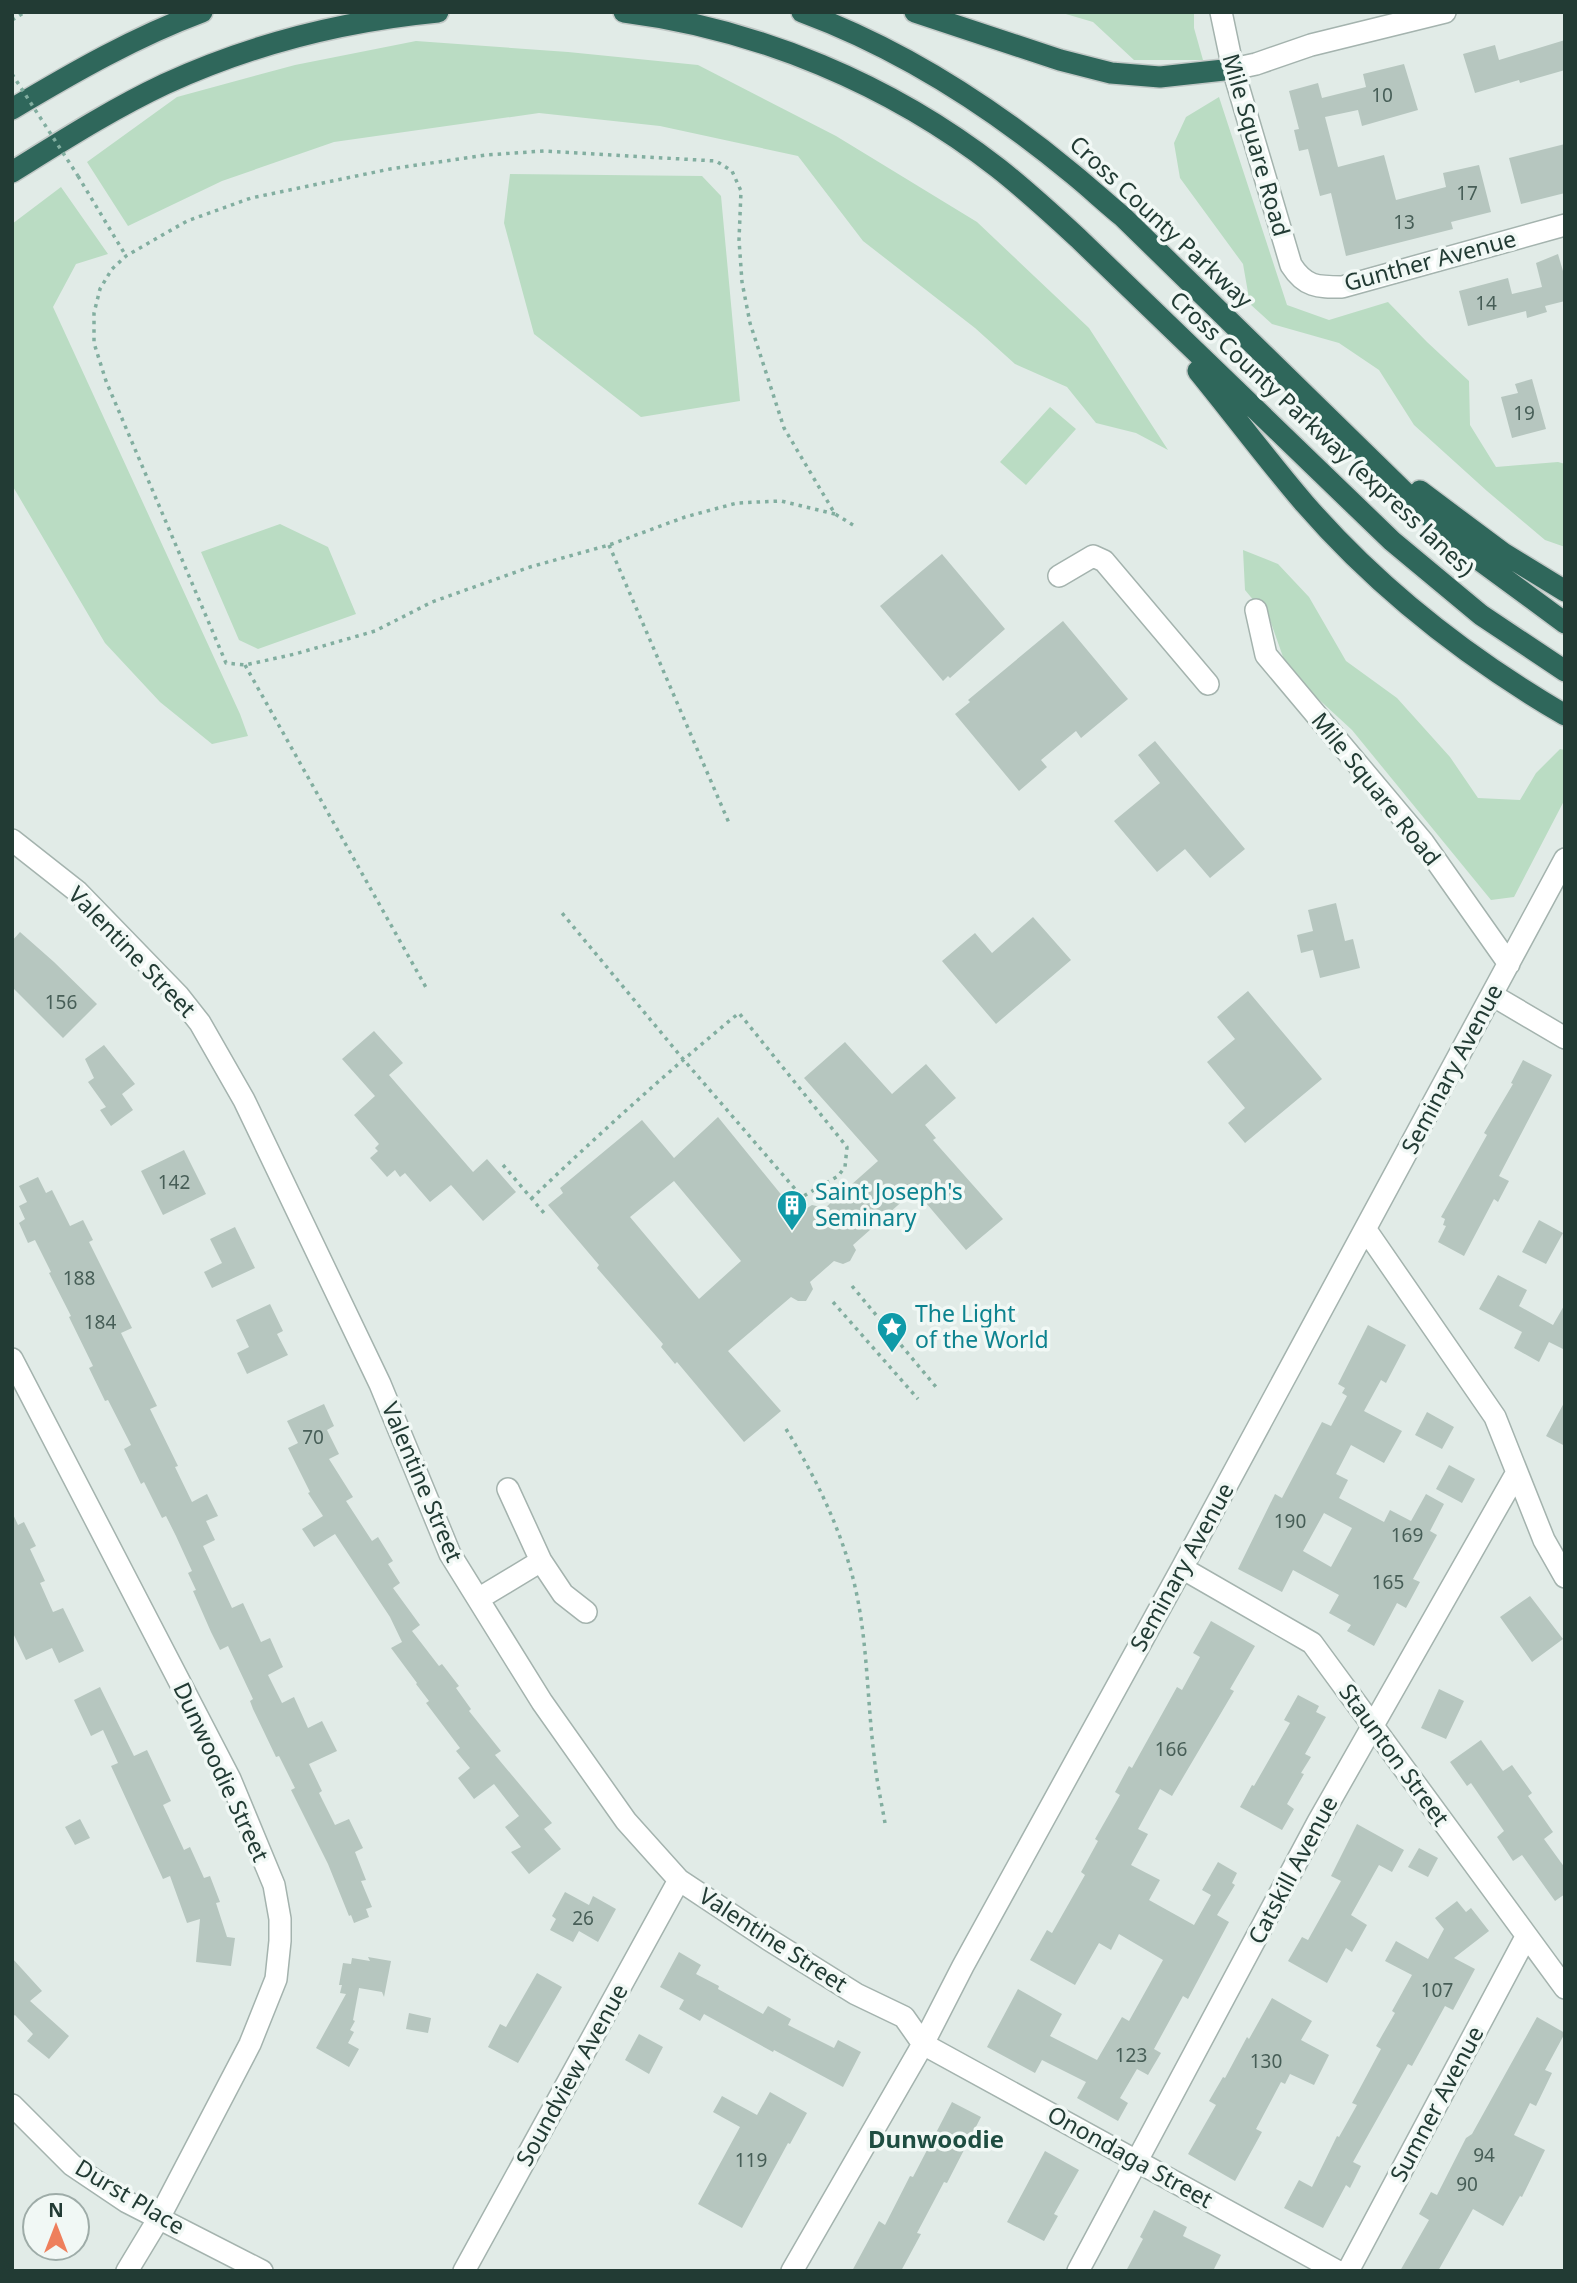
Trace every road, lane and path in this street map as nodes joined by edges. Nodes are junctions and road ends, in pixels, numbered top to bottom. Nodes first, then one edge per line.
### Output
1 (25, 12) edge
2 (202, 12) edge
3 (438, 12) edge
4 (624, 12) edge
5 (802, 12) edge
6 (915, 12) edge
7 (1221, 12) edge
8 (1445, 12) edge
9 (12, 20) edge
10 (1233, 69) junction
11 (12, 74) edge
12 (12, 109) edge
13 (12, 172) edge
14 (1565, 225) edge
15 (125, 256) junction
16 (1298, 276) joint
17 (1147, 306) junction
18 (1352, 440) junction
19 (835, 514) junction
20 (853, 525) dead end
21 (609, 545) junction
22 (1059, 576) dead end
23 (1565, 591) edge
24 (1256, 610) dead end
25 (1565, 623) edge
26 (245, 665) junction
27 (1565, 671) edge
28 (1208, 684) dead end
29 (1565, 715) edge
30 (729, 822) dead end
31 (12, 839) edge
32 (1565, 859) edge
33 (562, 913) dead end
34 (1509, 964) junction
35 (428, 991) dead end
36 (1492, 995) junction
37 (1565, 1038) edge
38 (683, 1059) junction
39 (503, 1165) dead end
40 (531, 1199) junction
41 (544, 1213) dead end
42 (1366, 1230) junction
43 (852, 1286) dead end
44 (833, 1302) dead end
45 (12, 1359) edge
46 (936, 1387) dead end
47 (918, 1399) dead end
48 (786, 1429) dead end
49 (1516, 1474) junction
50 (508, 1489) dead end
51 (541, 1561) junction
52 (1182, 1568) junction
53 (1565, 1577) edge
54 (478, 1599) junction
55 (586, 1612) dead end
56 (1373, 1724) junction
57 (885, 1823) dead end
58 (679, 1880) junction
59 (1526, 1937) junction
60 (1565, 1988) edge
61 (923, 2044) junction
62 (12, 2105) edge
63 (1138, 2162) junction
64 (159, 2218) junction
65 (127, 2271) edge
66 (262, 2271) edge
67 (464, 2271) edge
68 (792, 2271) edge
69 (1078, 2271) edge
70 (1337, 2271) edge
71 (1348, 2271) edge

1 - 9 path
2 - 12 highway
3 - 13 highway
4 - 17 highway
5 - 18 highway, Cross County Parkway
6 - 10 highway
7 - 10 street, Mile Square Road
8 - 10 street
10 - 16 street, Mile Square Road
11 - 15 path, bridge
14 - 16 street, Gunther Avenue
15 - 19 path
15 - 26 path
17 - 27 highway, Cross County Parkway (express lanes)
17 - 29 highway
18 - 23 highway
18 - 25 highway, Cross County Parkway (express lanes)
19 - 20 path
19 - 21 path
21 - 26 path
21 - 30 path
22 - 28 street
24 - 34 street, Mile Square Road
26 - 35 path
31 - 54 street, Valentine Street
32 - 34 street, Seminary Avenue
33 - 38 path
34 - 36 street, Seminary Avenue
36 - 37 street
36 - 42 street, Seminary Avenue
38 - 38 path
38 - 40 path
39 - 40 path
40 - 41 path
42 - 49 street
42 - 52 street, Seminary Avenue
43 - 46 path
44 - 47 path
45 - 64 street, Dunwoodie Street
48 - 57 path
49 - 53 street
49 - 56 street, Catskill Avenue
50 - 51 street
51 - 54 street
51 - 55 street
52 - 56 street, Staunton Street
52 - 61 street, Seminary Avenue
54 - 58 street, Valentine Street
56 - 59 street, Staunton Street
56 - 63 street, Catskill Avenue
58 - 61 street, Valentine Street
58 - 67 street, Soundview Avenue
59 - 60 street, Staunton Street
59 - 71 street, Sumner Avenue
61 - 63 street, Onondaga Street
61 - 68 street, Seminary Avenue
62 - 64 street, Durst Place
63 - 69 street, Catskill Avenue
63 - 70 street, Onondaga Street
64 - 65 street, Dunwoodie Street
64 - 66 street, Durst Place

